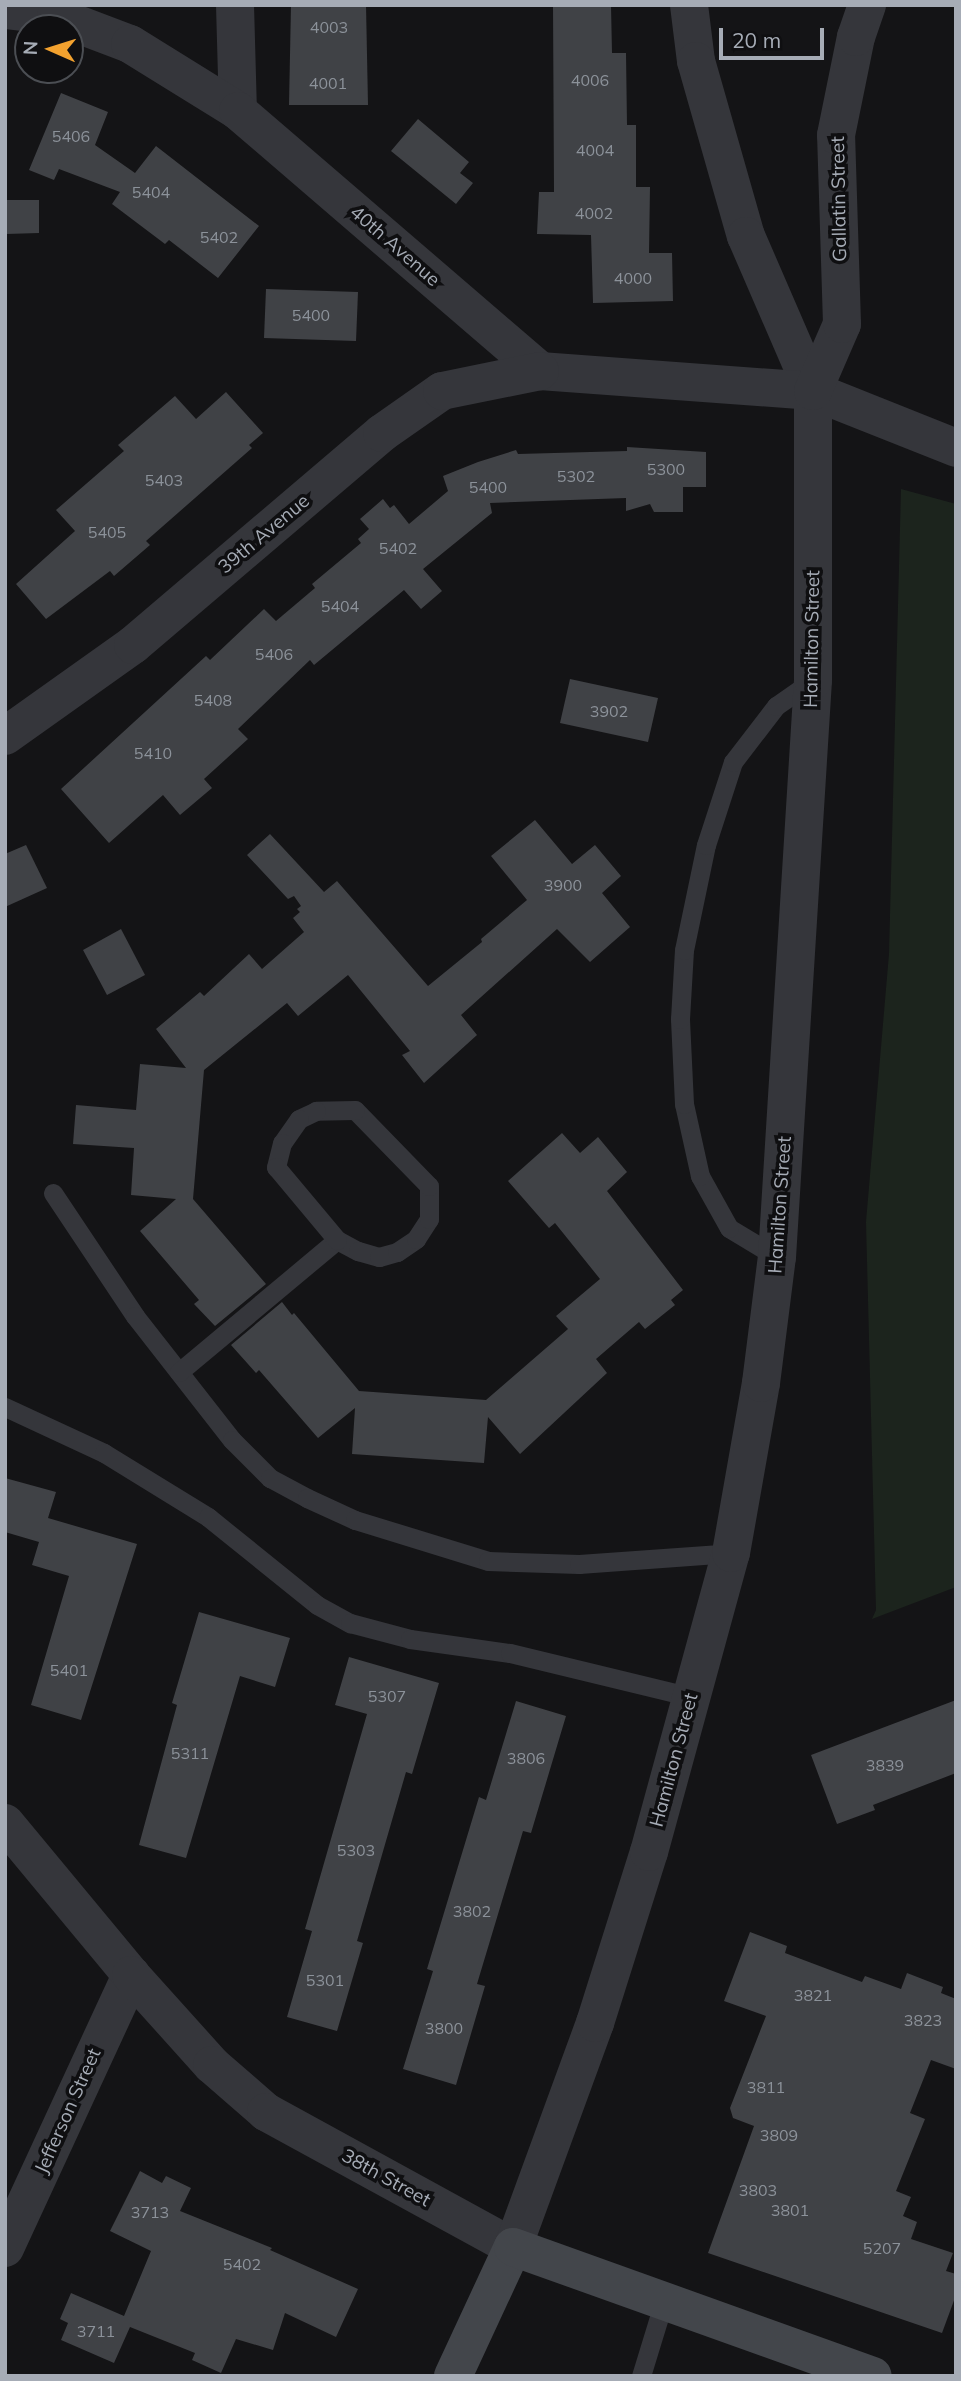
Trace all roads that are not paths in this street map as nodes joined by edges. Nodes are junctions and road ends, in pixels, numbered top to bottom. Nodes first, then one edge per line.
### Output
1 (236, 5) edge
2 (689, 5) edge
3 (867, 5) edge
4 (5, 10) edge
5 (238, 111) junction
6 (540, 370) junction
7 (813, 391) junction
8 (956, 448) edge
9 (813, 680) junction
10 (5, 736) edge
11 (53, 1193) dead end
12 (337, 1240) junction
13 (777, 1257) junction
14 (179, 1372) junction
15 (5, 1407) edge
16 (731, 1553) junction
17 (692, 1697) junction
18 (5, 1823) edge
19 (131, 1975) junction
20 (5, 2248) edge
21 (513, 2248) junction
22 (664, 2301) junction
23 (814, 2366) edge
24 (453, 2376) edge
25 (641, 2376) edge
26 (873, 2376) edge

1 - 5 street
2 - 7 street, Hamilton Street
3 - 7 street, Gallatin Street
4 - 5 street, 40th Avenue
5 - 6 street, 40th Avenue
6 - 7 street
6 - 10 street, 39th Avenue
7 - 8 street
7 - 9 street, Hamilton Street
9 - 13 street, Hamilton Street
9 - 13 lane
11 - 14 lane
12 - 12 lane
12 - 14 lane
13 - 16 street, Hamilton Street
14 - 16 lane
15 - 17 lane
16 - 17 street, Hamilton Street
17 - 21 street, Hamilton Street
18 - 19 street, 38th Street
19 - 20 street, Jefferson Street
19 - 21 street, 38th Street
21 - 22 main road, 38th Street
21 - 24 main road, Hamilton Street
22 - 23 main road, 38th Street
22 - 25 lane
23 - 26 main road, 38th Street

